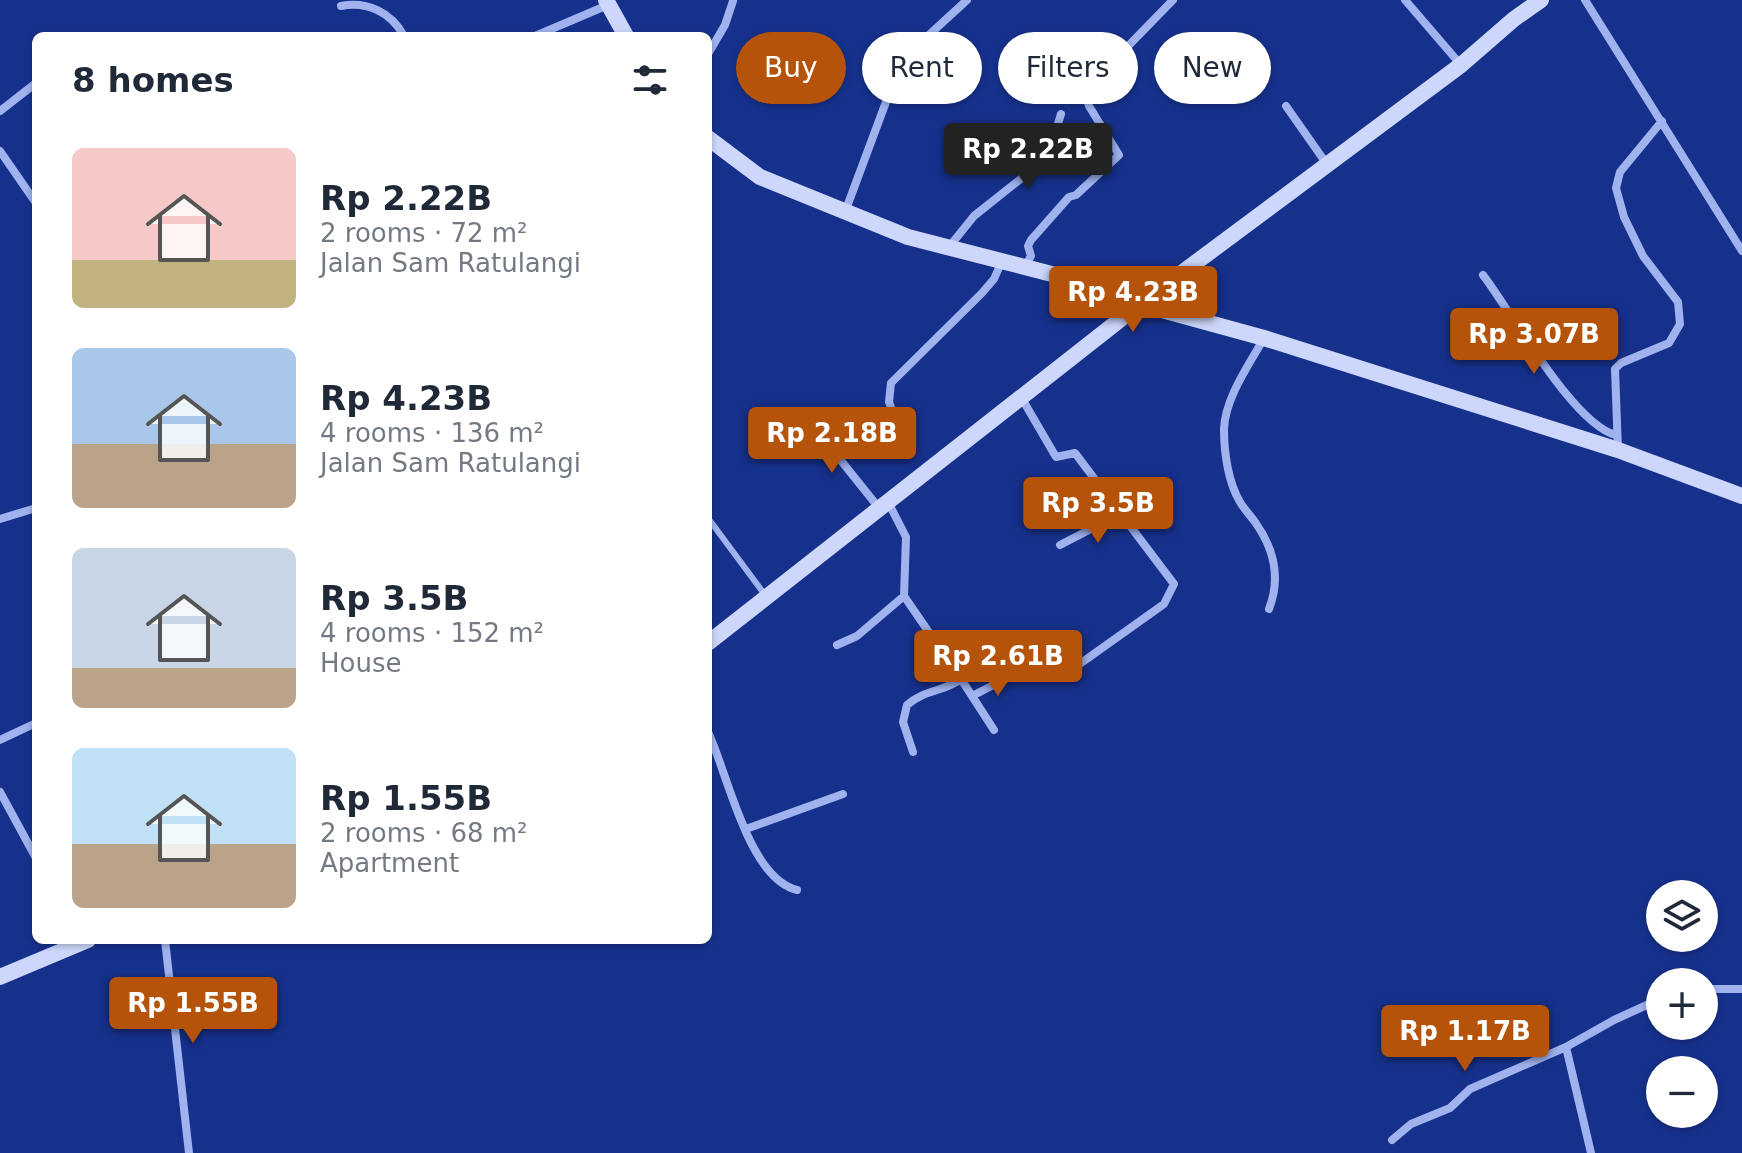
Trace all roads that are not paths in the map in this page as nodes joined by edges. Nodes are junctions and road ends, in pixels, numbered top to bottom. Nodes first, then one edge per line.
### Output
1 (967, 0) edge
2 (1173, 0) edge
3 (1405, 0) edge
4 (1541, 0) edge
5 (1585, 0) edge
6 (733, 1) edge
7 (607, 3) edge
8 (341, 6) dead end
9 (402, 32) edge
10 (544, 32) edge
11 (624, 32) edge
12 (712, 47) edge
13 (1461, 65) junction
14 (32, 86) edge
15 (1286, 106) dead end
16 (0, 111) edge
17 (1061, 114) dead end
18 (1662, 121) junction
19 (712, 141) edge
20 (1002, 144) dead end
21 (0, 151) edge
22 (1326, 163) junction
23 (1026, 174) junction
24 (32, 197) edge
25 (845, 213) junction
26 (948, 248) junction
27 (1742, 251) edge
28 (1002, 261) junction
29 (1024, 267) junction
30 (1483, 275) dead end
31 (1140, 304) junction
32 (1264, 338) junction
33 (1020, 396) junction
34 (896, 421) dead end
35 (810, 422) dead end
36 (1617, 442) junction
37 (1742, 496) edge
38 (883, 504) junction
39 (32, 509) edge
40 (1120, 514) junction
41 (0, 519) edge
42 (712, 523) edge
43 (1060, 545) dead end
44 (904, 596) junction
45 (767, 597) junction
46 (1269, 609) dead end
47 (712, 640) edge
48 (837, 645) dead end
49 (1067, 673) dead end
50 (1013, 675) dead end
51 (961, 679) junction
52 (972, 696) junction
53 (32, 725) edge
54 (994, 730) dead end
55 (0, 740) edge
56 (712, 742) edge
57 (913, 752) dead end
58 (843, 794) dead end
59 (1, 796) edge
60 (746, 829) junction
61 (32, 851) edge
62 (797, 890) dead end
63 (76, 944) edge
64 (165, 944) edge
65 (0, 977) edge
66 (1718, 989) edge
67 (1742, 989) edge
68 (1646, 1005) edge
69 (1566, 1047) junction
70 (1392, 1140) dead end
71 (188, 1153) edge
72 (1591, 1153) edge

1 - 25 street
2 - 29 street
3 - 13 street
4 - 13 street
5 - 18 street
6 - 12 street
7 - 10 street
7 - 11 street
8 - 9 street
13 - 22 street
14 - 16 street
15 - 22 street
17 - 23 street
18 - 27 street
18 - 36 street
19 - 25 street
20 - 23 street
21 - 24 street
22 - 31 street
23 - 26 street
25 - 26 street
26 - 28 street
28 - 29 street
28 - 34 street
29 - 31 street
30 - 36 street
31 - 32 street
31 - 33 street
32 - 36 street
32 - 46 street
33 - 38 street
33 - 40 street
35 - 38 street
36 - 37 street
38 - 44 street
38 - 45 street
39 - 41 street
40 - 43 street
40 - 49 street
42 - 45 lane
44 - 48 street
44 - 51 street
45 - 47 street
50 - 52 street
51 - 52 street
51 - 57 street
52 - 54 street
53 - 55 street
56 - 60 street
58 - 60 street
59 - 61 street
60 - 62 street
63 - 65 street
64 - 71 street
66 - 67 street
68 - 69 street
69 - 70 street
69 - 72 street

